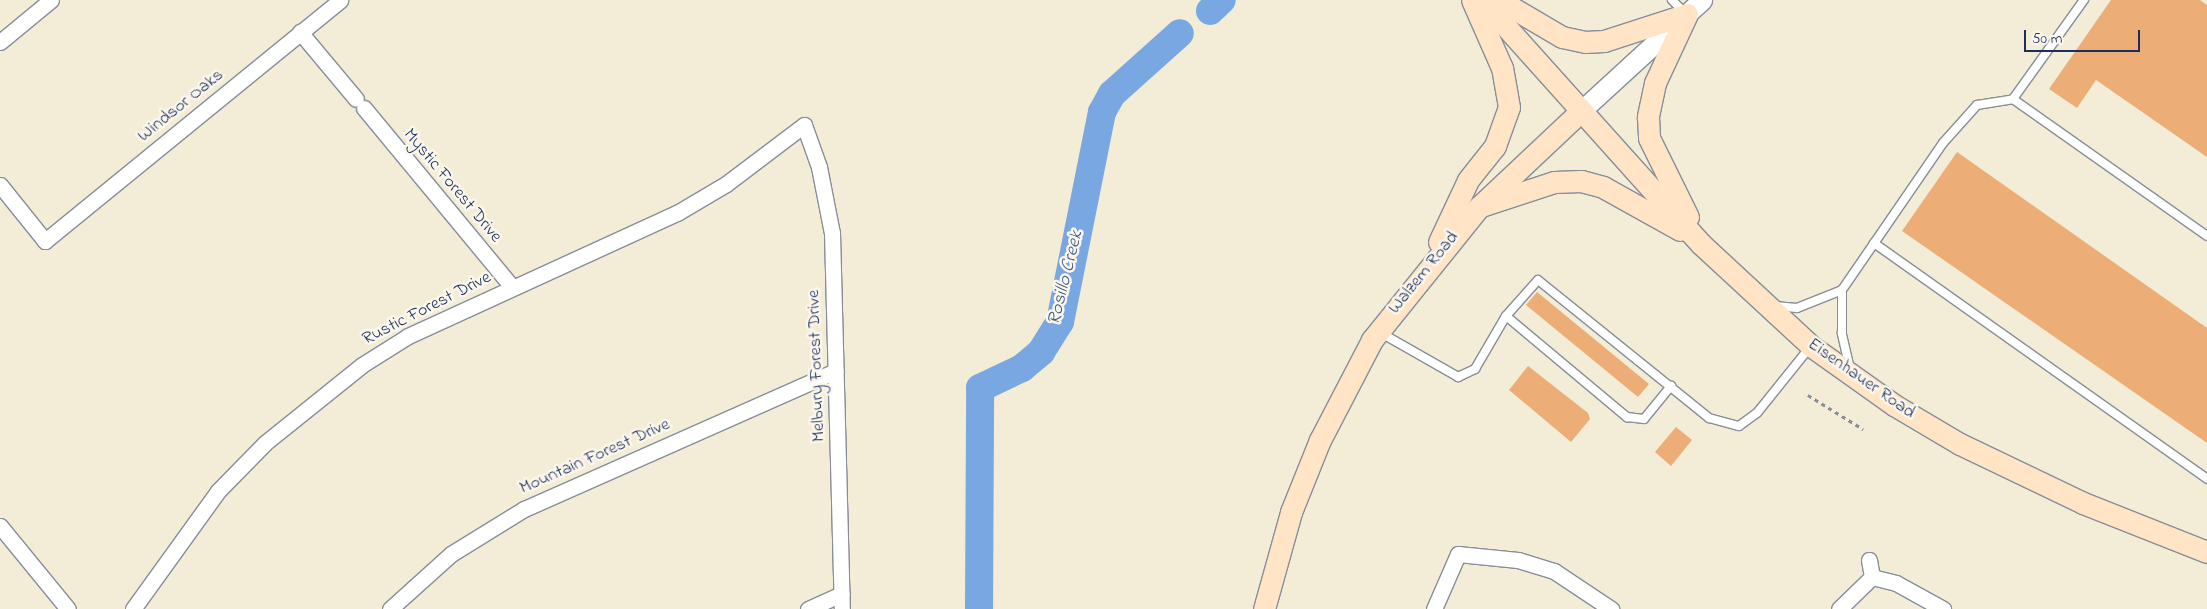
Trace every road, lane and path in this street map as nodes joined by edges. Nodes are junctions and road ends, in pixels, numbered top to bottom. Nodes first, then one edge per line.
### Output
1 (52, 0) edge
2 (340, 0) edge
3 (1472, 0) edge
4 (1482, 0) edge
5 (1499, 0) edge
6 (1702, 0) edge
7 (2084, 0) edge
8 (1680, 7) edge
9 (300, 32) junction
10 (0, 42) edge
11 (2013, 100) junction
12 (1582, 110) junction
13 (804, 125) joint
14 (0, 185) edge
15 (1479, 207) junction
16 (2207, 236) edge
17 (1874, 243) junction
18 (1701, 244) junction
19 (1427, 268) junction
20 (512, 287) junction
21 (1842, 290) junction
22 (1764, 305) junction
23 (1506, 316) junction
24 (1378, 332) junction
25 (1811, 346) junction
26 (836, 371) junction
27 (1852, 375) junction
28 (1671, 386) junction
29 (1808, 395) dead end
30 (1863, 429) dead end
31 (2207, 479) edge
32 (0, 526) edge
33 (2207, 552) edge
34 (1869, 560) dead end
35 (1872, 576) junction
36 (842, 602) edge
37 (68, 609) edge
38 (133, 609) edge
39 (390, 609) edge
40 (808, 609) edge
41 (1264, 609) edge
42 (1434, 609) edge
43 (1611, 609) edge
44 (1838, 609) edge
45 (1943, 609) edge

1 - 10 street
2 - 9 street, Windsor Oaks
3 - 19 main road
4 - 12 main road
5 - 8 main road
6 - 8 street
7 - 11 lane
8 - 12 street
8 - 18 main road
9 - 14 street, Windsor Oaks
9 - 20 street, Mystic Forest Drive
11 - 16 lane
11 - 17 lane
12 - 15 main road, Walzem Road
12 - 18 main road, Eisenhauer Road
13 - 20 street, Rustic Forest Drive
13 - 26 street, Melbury Forest Drive
15 - 18 main road
15 - 19 main road, Walzem Road
17 - 21 lane
17 - 31 lane
18 - 22 main road, Eisenhauer Road
19 - 24 main road, Walzem Road
20 - 38 street, Rustic Forest Drive
21 - 22 lane
21 - 27 lane
22 - 25 main road, Eisenhauer Road
23 - 24 lane
23 - 28 lane
23 - 28 lane
24 - 41 main road, Walzem Road
25 - 27 main road, Eisenhauer Road
25 - 28 lane
26 - 36 street, Melbury Forest Drive
26 - 39 street, Mountain Forest Drive
27 - 33 main road, Eisenhauer Road
29 - 30 path
32 - 37 street
34 - 35 street
35 - 44 street
35 - 45 street
36 - 40 street
42 - 43 street

